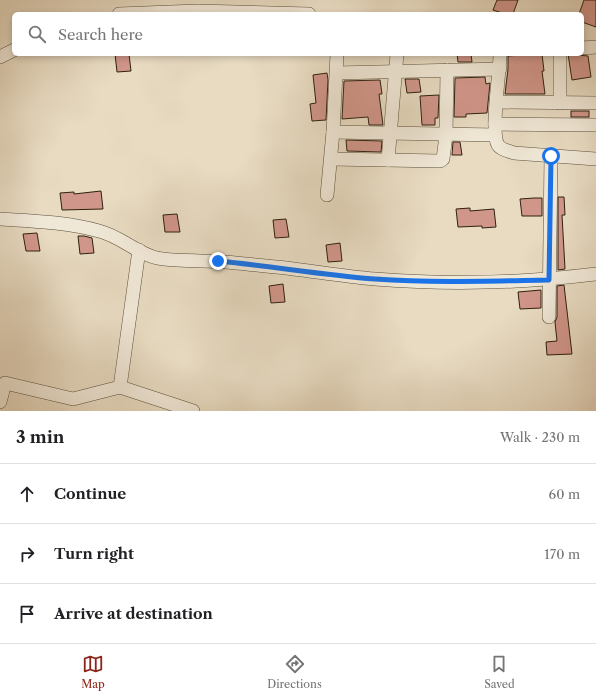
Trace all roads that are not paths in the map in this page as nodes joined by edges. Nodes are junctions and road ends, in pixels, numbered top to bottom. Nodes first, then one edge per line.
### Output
1 (171, 12) edge
2 (234, 12) edge
3 (596, 47) edge
4 (584, 48) edge
5 (12, 51) edge
6 (0, 56) edge
7 (337, 56) edge
8 (397, 56) edge
9 (500, 56) edge
10 (560, 56) edge
11 (500, 69) junction
12 (447, 70) junction
13 (396, 71) junction
14 (337, 73) junction
15 (497, 102) junction
16 (560, 103) junction
17 (596, 103) edge
18 (596, 125) edge
19 (495, 130) junction
20 (333, 132) junction
21 (391, 133) junction
22 (446, 134) junction
23 (551, 156) junction
24 (331, 159) junction
25 (596, 159) edge
26 (388, 160) junction
27 (327, 195) dead end
28 (0, 219) edge
29 (139, 250) junction
30 (596, 274) edge
31 (549, 280) junction
32 (549, 317) dead end
33 (120, 387) junction
34 (0, 402) edge
35 (193, 411) edge

1 - 2 street
3 - 4 street
5 - 6 street
7 - 14 street
8 - 13 street
9 - 11 street
10 - 16 street
11 - 12 street
11 - 15 street
12 - 13 street
12 - 22 street
13 - 14 street
13 - 21 street
14 - 20 street
15 - 16 street
15 - 19 street
16 - 17 street
18 - 19 street
19 - 22 street
19 - 23 street
20 - 21 street
20 - 24 street
21 - 22 street
21 - 26 street
22 - 26 street
23 - 25 street
23 - 31 street
24 - 26 street
24 - 27 street
28 - 29 street
29 - 31 street
29 - 33 street
30 - 31 street
31 - 32 street
33 - 34 street
33 - 35 street

